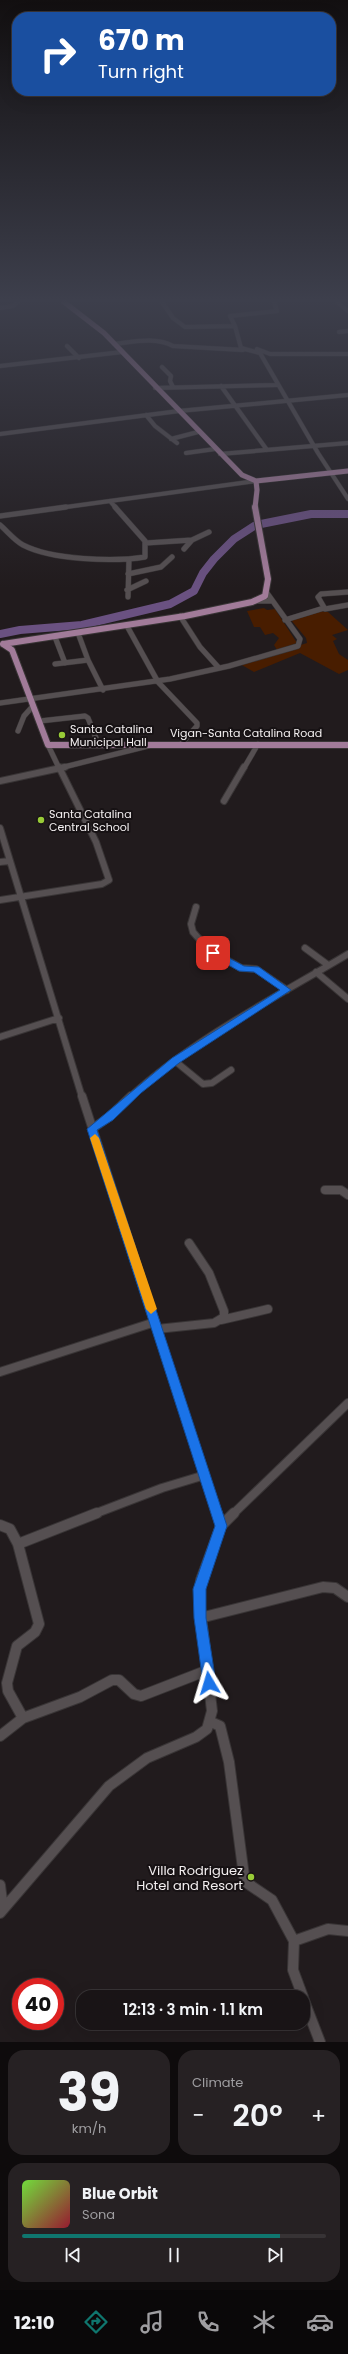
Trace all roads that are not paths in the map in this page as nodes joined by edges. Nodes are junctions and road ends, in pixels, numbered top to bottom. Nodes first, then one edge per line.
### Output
1 (165, 397) edge
2 (228, 397) edge
3 (285, 397) edge
4 (320, 397) edge
5 (287, 400) junction
6 (234, 406) junction
7 (179, 411) junction
8 (146, 415) junction
9 (198, 432) junction
10 (0, 434) edge
11 (171, 439) junction
12 (177, 443) dead end
13 (348, 443) edge
14 (315, 446) junction
15 (215, 449) junction
16 (267, 450) junction
17 (220, 454) junction
18 (191, 459) dead end
19 (348, 471) edge
20 (330, 472) junction
21 (257, 484) junction
22 (348, 499) edge
23 (110, 501) junction
24 (0, 511) edge
25 (2, 516) edge
26 (0, 525) edge
27 (209, 532) dead end
28 (192, 540) junction
29 (146, 543) junction
30 (184, 549) dead end
31 (172, 557) dead end
32 (129, 559) junction
33 (128, 574) junction
34 (146, 581) dead end
35 (127, 590) junction
36 (348, 592) edge
37 (267, 593) junction
38 (128, 597) dead end
39 (256, 601) junction
40 (272, 601) junction
41 (348, 605) edge
42 (324, 608) junction
43 (180, 616) junction
44 (285, 620) junction
45 (127, 626) junction
46 (78, 633) junction
47 (55, 637) junction
48 (18, 642) junction
49 (2, 644) edge
50 (12, 650) junction
51 (88, 660) junction
52 (65, 663) junction
53 (56, 664) dead end
54 (219, 668) junction
55 (158, 682) junction
56 (102, 690) junction
57 (29, 700) junction
58 (0, 703) edge
59 (32, 707) junction
60 (40, 721) junction
61 (18, 731) dead end
62 (98, 743) junction
63 (158, 744) junction
64 (181, 744) junction
65 (258, 744) junction
66 (348, 744) edge
67 (49, 748) junction
68 (59, 769) junction
69 (0, 781) edge
70 (224, 801) dead end
71 (0, 828) edge
72 (10, 861) junction
73 (0, 862) edge
74 (21, 897) junction
75 (0, 900) edge
76 (196, 907) dead end
77 (305, 948) dead end
78 (348, 954) edge
79 (328, 965) junction
80 (316, 972) junction
81 (287, 990) junction
82 (348, 999) edge
83 (59, 1018) junction
84 (0, 1037) edge
85 (175, 1061) junction
86 (231, 1070) dead end
87 (92, 1129) junction
88 (325, 1190) dead end
89 (348, 1195) edge
90 (189, 1243) dead end
91 (268, 1310) dead end
92 (221, 1320) junction
93 (156, 1326) junction
94 (0, 1372) edge
95 (348, 1403) edge
96 (205, 1476) junction
97 (0, 1525) edge
98 (221, 1526) junction
99 (18, 1544) junction
100 (348, 1597) edge
101 (200, 1618) junction
102 (208, 1670) junction
103 (23, 1718) junction
104 (211, 1722) junction
105 (0, 1736) edge
106 (0, 1885) edge
107 (1, 1911) edge
108 (348, 1931) edge
109 (294, 1941) junction
110 (300, 1990) edge
111 (310, 2016) edge
112 (320, 2042) edge

1 - 7 main road
2 - 6 street
3 - 5 street
4 - 5 street
5 - 6 street
5 - 14 street
6 - 7 street
6 - 16 street
7 - 8 street
7 - 9 main road
8 - 10 street
8 - 11 street
9 - 11 street
9 - 15 main road
11 - 12 street
13 - 14 street
14 - 16 street
14 - 20 street
15 - 17 main road
15 - 18 street
16 - 17 street
17 - 21 main road
19 - 20 main road
20 - 21 main road
20 - 22 street
21 - 23 street
21 - 37 main road
23 - 25 street
23 - 29 street
24 - 25 street
26 - 32 street
27 - 28 street
28 - 29 street
28 - 30 street
29 - 32 street
31 - 33 street
32 - 33 street
33 - 35 street
34 - 35 street
35 - 38 street
36 - 42 street
37 - 39 main road
37 - 40 street
39 - 40 street
39 - 43 main road
40 - 44 street
41 - 42 street
42 - 44 street
43 - 45 main road
43 - 54 street
44 - 54 street
45 - 46 main road
45 - 55 street
46 - 47 main road
46 - 51 street
47 - 48 main road
47 - 52 street
48 - 49 main road
48 - 50 main road
49 - 50 main road
50 - 57 main road
51 - 52 street
51 - 56 street
52 - 53 street
54 - 55 street
55 - 56 street
55 - 64 street
56 - 57 street
57 - 58 street
57 - 59 main road
59 - 60 main road
59 - 61 street
60 - 62 street
60 - 67 main road
62 - 63 main road, Vigan-Santa Catalina Road
62 - 67 main road, Vigan-Santa Catalina Road
63 - 64 main road, Vigan-Santa Catalina Road
63 - 68 street
64 - 65 main road, Vigan-Santa Catalina Road
65 - 66 main road, Vigan-Santa Catalina Road
65 - 70 street
67 - 68 street
68 - 69 street
68 - 74 street
71 - 72 street
72 - 73 street
72 - 74 street
74 - 75 street
74 - 83 street
76 - 81 street
77 - 79 street
78 - 79 street
79 - 80 street
80 - 81 street
80 - 82 street
81 - 85 street
83 - 84 street
83 - 87 street
85 - 86 street
85 - 87 street
87 - 93 street
88 - 89 street
90 - 92 street
91 - 92 street
92 - 93 street
93 - 94 street
93 - 96 street
95 - 98 street
96 - 98 street
96 - 99 street
97 - 99 street
98 - 101 street
99 - 103 street
100 - 101 street
101 - 102 street
102 - 103 street
102 - 104 street
103 - 105 street
104 - 107 street
104 - 109 street
106 - 107 street
108 - 109 street
109 - 110 street
111 - 112 street

